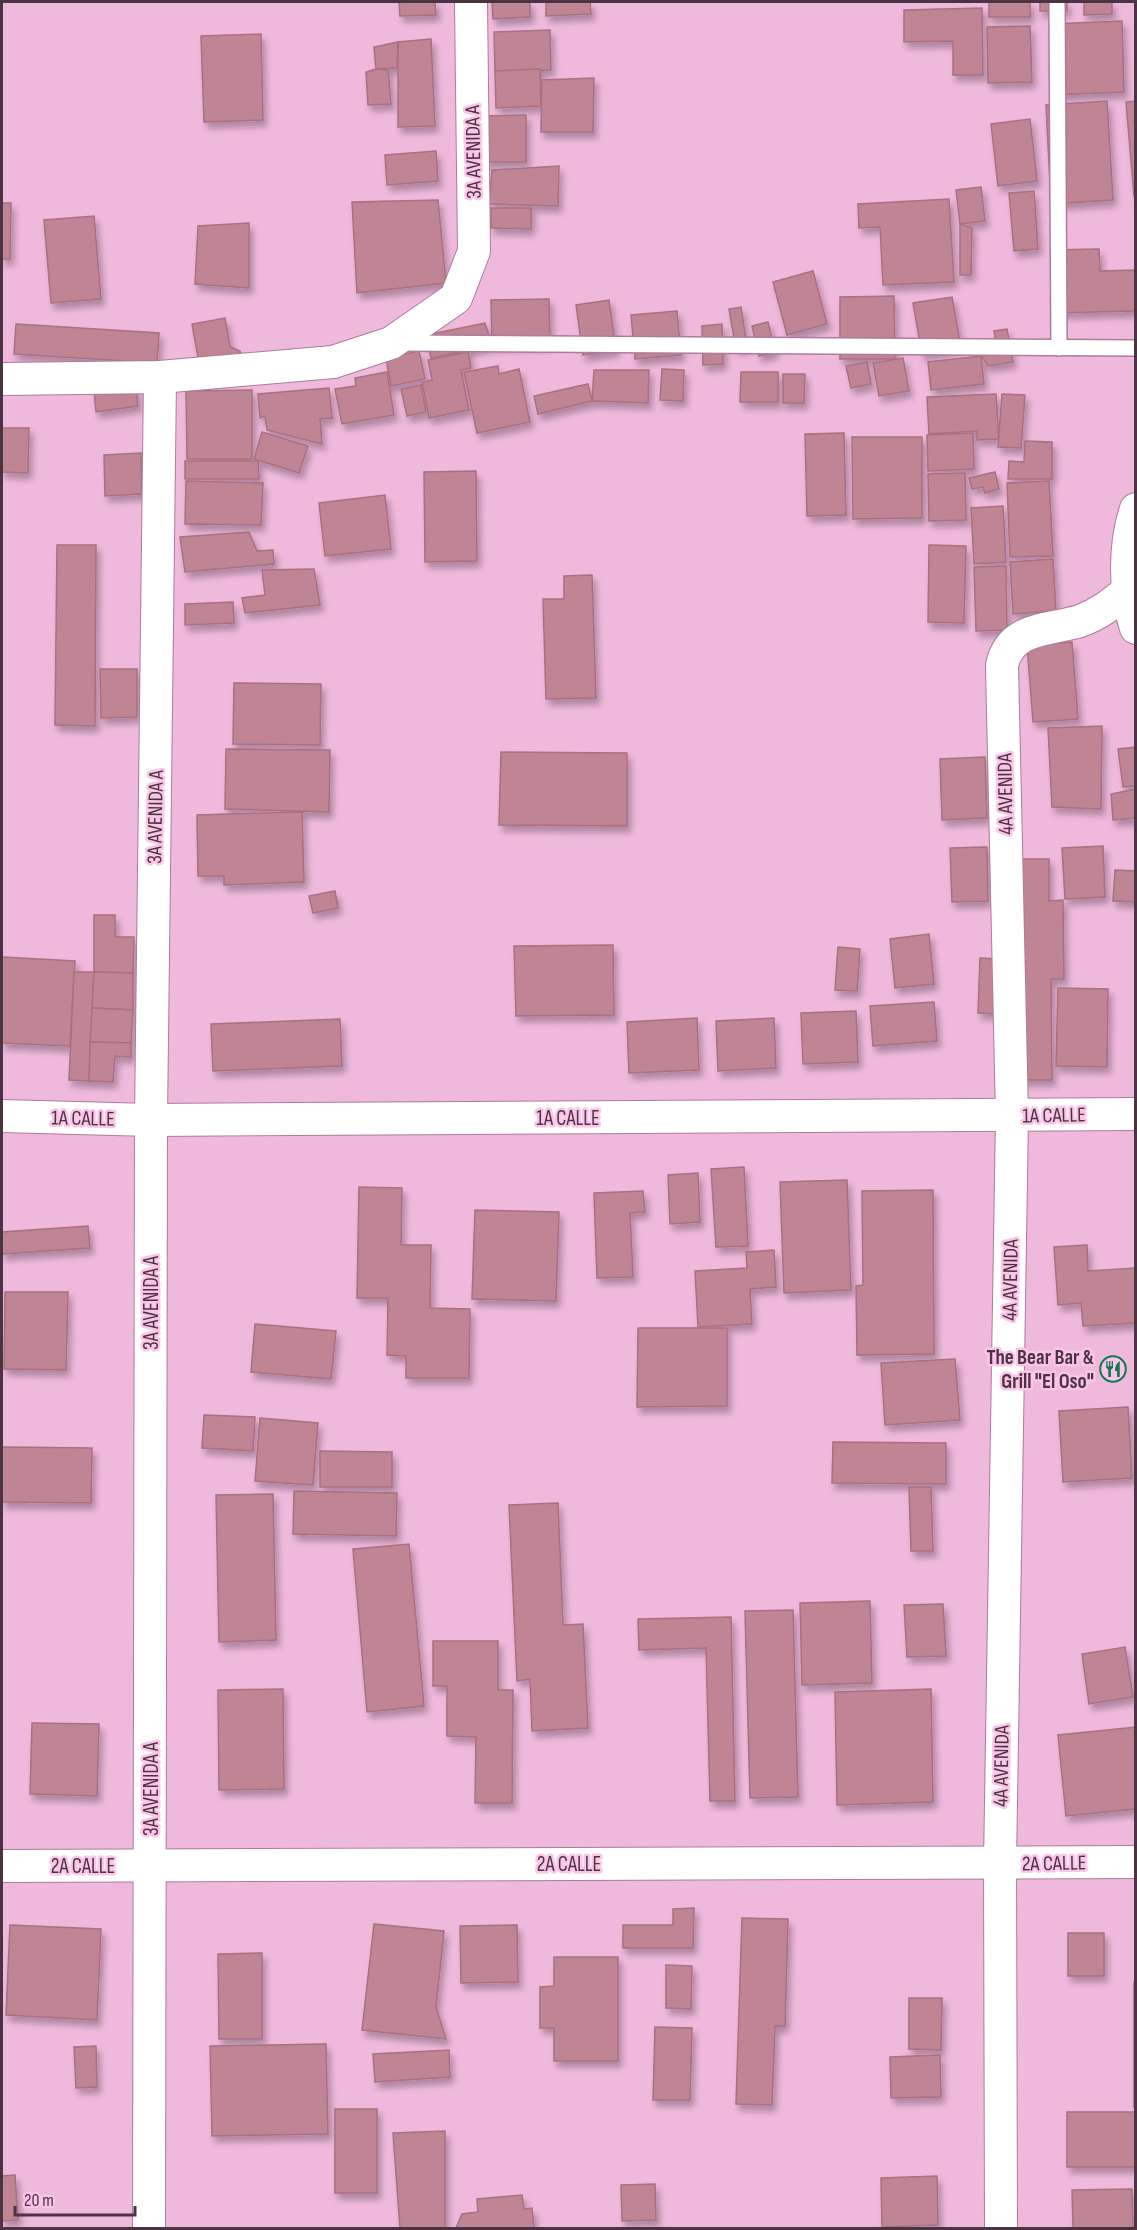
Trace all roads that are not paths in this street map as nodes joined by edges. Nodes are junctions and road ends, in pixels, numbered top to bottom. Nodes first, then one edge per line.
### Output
1 (471, 2) edge
2 (1057, 2) edge
3 (391, 343) junction
4 (1059, 348) junction
5 (1136, 348) edge
6 (160, 377) junction
7 (2, 379) edge
8 (1136, 509) edge
9 (1127, 591) junction
10 (1136, 628) edge
11 (1136, 1114) edge
12 (2, 1116) edge
13 (1012, 1116) junction
14 (151, 1120) junction
15 (1136, 1862) edge
16 (1000, 1864) junction
17 (151, 1865) junction
18 (2, 1866) edge
19 (149, 2229) edge
20 (1000, 2229) edge

1 - 3 street, 3A AVENIDA A
2 - 4 lane
3 - 4 lane
3 - 6 street
4 - 5 lane
6 - 7 street
6 - 14 street, 3A AVENIDA A
8 - 9 street
9 - 10 street
9 - 13 street, 4A AVENIDA
11 - 13 street, 1A CALLE
12 - 14 street, 1A CALLE
13 - 14 street, 1A CALLE
13 - 16 street, 4A AVENIDA
14 - 17 street, 3A AVENIDA A
15 - 16 street, 2A CALLE
16 - 17 street, 2A CALLE
16 - 20 street, 4A AVENIDA
17 - 18 street, 2A CALLE
17 - 19 street, 3A AVENIDA A

